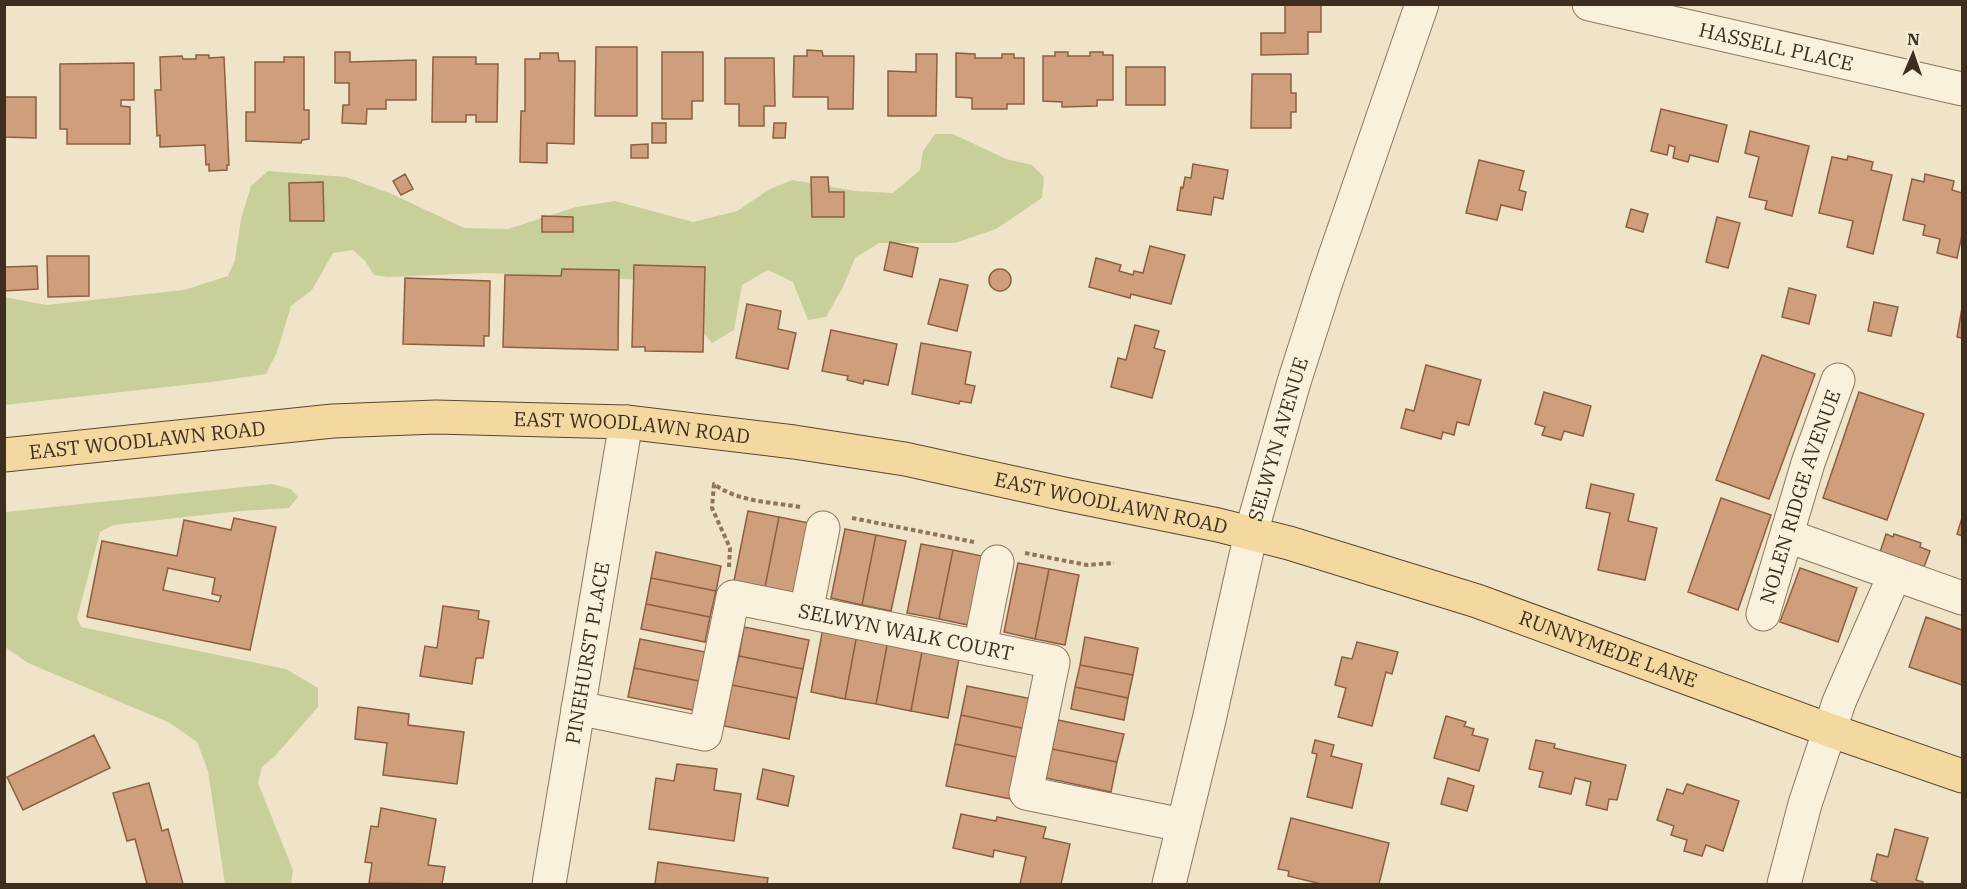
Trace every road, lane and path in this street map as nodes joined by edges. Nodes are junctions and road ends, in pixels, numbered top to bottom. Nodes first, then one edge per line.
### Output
1 (1422, 4) edge
2 (1589, 4) edge
3 (1962, 89) edge
4 (1838, 380) dead end
5 (626, 422) junction
6 (4, 455) edge
7 (823, 517) junction
8 (1251, 533) junction
9 (1788, 536) junction
10 (998, 552) junction
11 (1114, 563) dead end
12 (1895, 574) junction
13 (733, 597) junction
14 (1962, 598) edge
15 (806, 612) junction
16 (1763, 614) dead end
17 (980, 647) junction
18 (579, 708) junction
19 (1829, 730) junction
20 (1962, 776) edge
21 (1182, 825) junction
22 (549, 885) edge
23 (1169, 885) edge
24 (1784, 885) edge

1 - 8 street, SELWYN AVENUE
2 - 3 street, HASSELL PLACE
4 - 9 street, NOLEN RIDGE AVENUE
5 - 6 main road, EAST WOODLAWN ROAD
5 - 8 main road, EAST WOODLAWN ROAD
5 - 18 street, PINEHURST PLACE
7 - 10 path
7 - 13 path
7 - 15 street
8 - 19 main road, RUNNYMEDE LANE
8 - 21 street, SELWYN AVENUE
9 - 12 street
9 - 16 street, NOLEN RIDGE AVENUE
10 - 11 path
10 - 17 street
12 - 14 street
12 - 19 street
13 - 15 street, SELWYN WALK COURT
13 - 18 street
15 - 17 street, SELWYN WALK COURT
17 - 21 street, SELWYN WALK COURT
18 - 22 street, PINEHURST PLACE
19 - 20 main road, RUNNYMEDE LANE
19 - 24 street
21 - 23 street, SELWYN AVENUE

